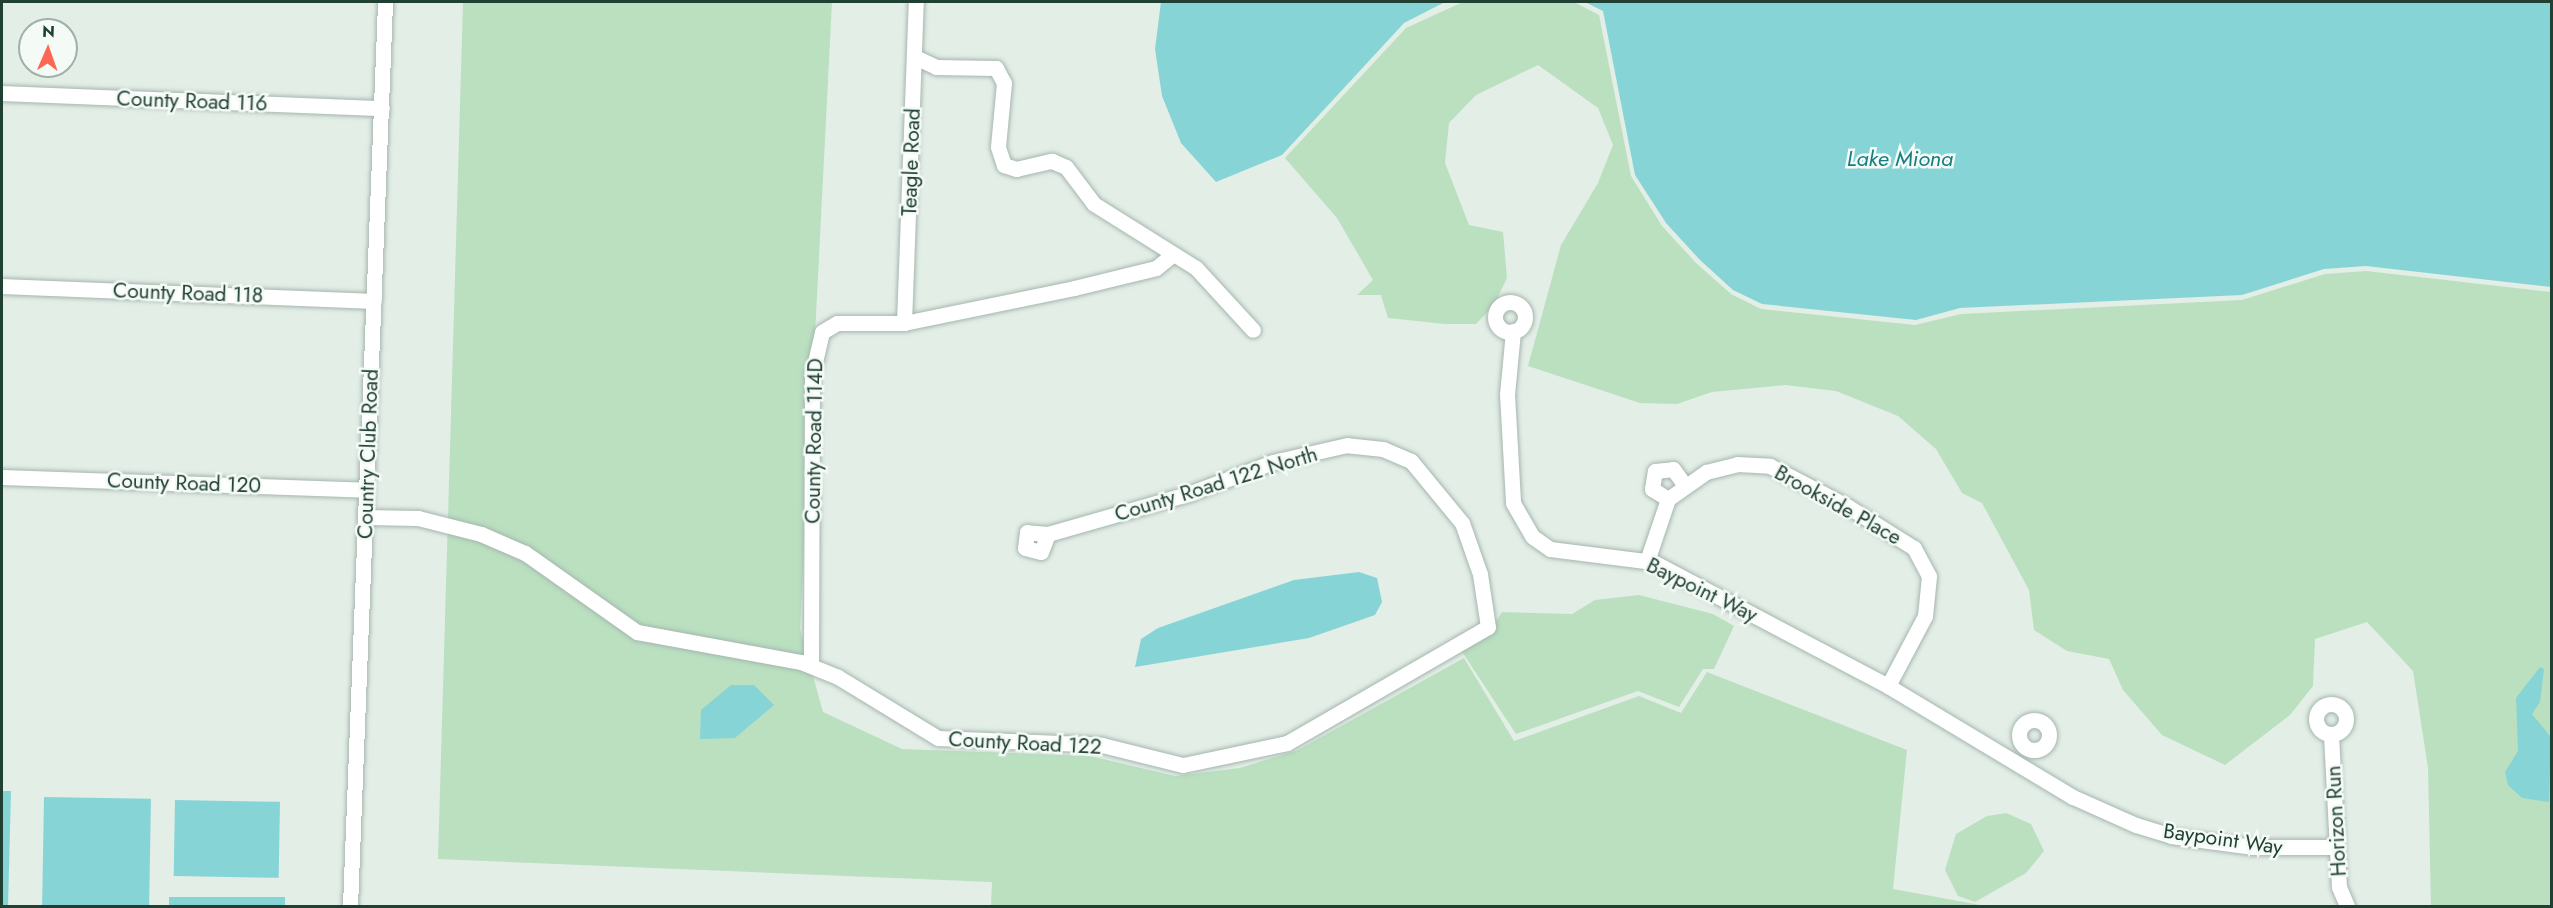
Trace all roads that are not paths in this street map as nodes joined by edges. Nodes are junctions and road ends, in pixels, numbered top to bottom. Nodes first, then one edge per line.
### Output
1 (385, 2) edge
2 (916, 2) edge
3 (915, 57) junction
4 (2, 93) edge
5 (382, 108) junction
6 (1173, 254) junction
7 (2, 286) edge
8 (374, 301) junction
9 (904, 323) junction
10 (1253, 330) dead end
11 (1513, 331) dead end
12 (2, 477) edge
13 (1684, 484) junction
14 (366, 490) junction
15 (1668, 499) junction
16 (365, 517) junction
17 (1048, 534) dead end
18 (1647, 561) junction
19 (1488, 627) joint
20 (811, 665) junction
21 (1888, 686) junction
22 (2331, 735) dead end
23 (2337, 847) junction
24 (350, 906) edge
25 (2347, 906) edge

1 - 5 street, Country Club Road
2 - 3 street, Teagle Road
3 - 6 street
3 - 9 street, Teagle Road
4 - 5 street, County Road 116
5 - 8 street, Country Club Road
6 - 9 street, County Road 114D
6 - 10 street
7 - 8 street, County Road 118
8 - 14 street, Country Club Road
9 - 20 street, County Road 114D
11 - 18 street, Baypoint Way
12 - 14 street, County Road 120
13 - 15 street, Brookside Place
13 - 15 street
13 - 21 street, Brookside Place
14 - 16 street, Country Club Road
15 - 18 street, Brookside Place
16 - 20 street, County Road 122
16 - 24 street, Country Club Road
17 - 19 street, County Road 122 North
18 - 21 street, Baypoint Way
19 - 20 street, County Road 122
21 - 23 street, Baypoint Way
22 - 23 street, Horizon Run
23 - 25 street, Horizon Run

